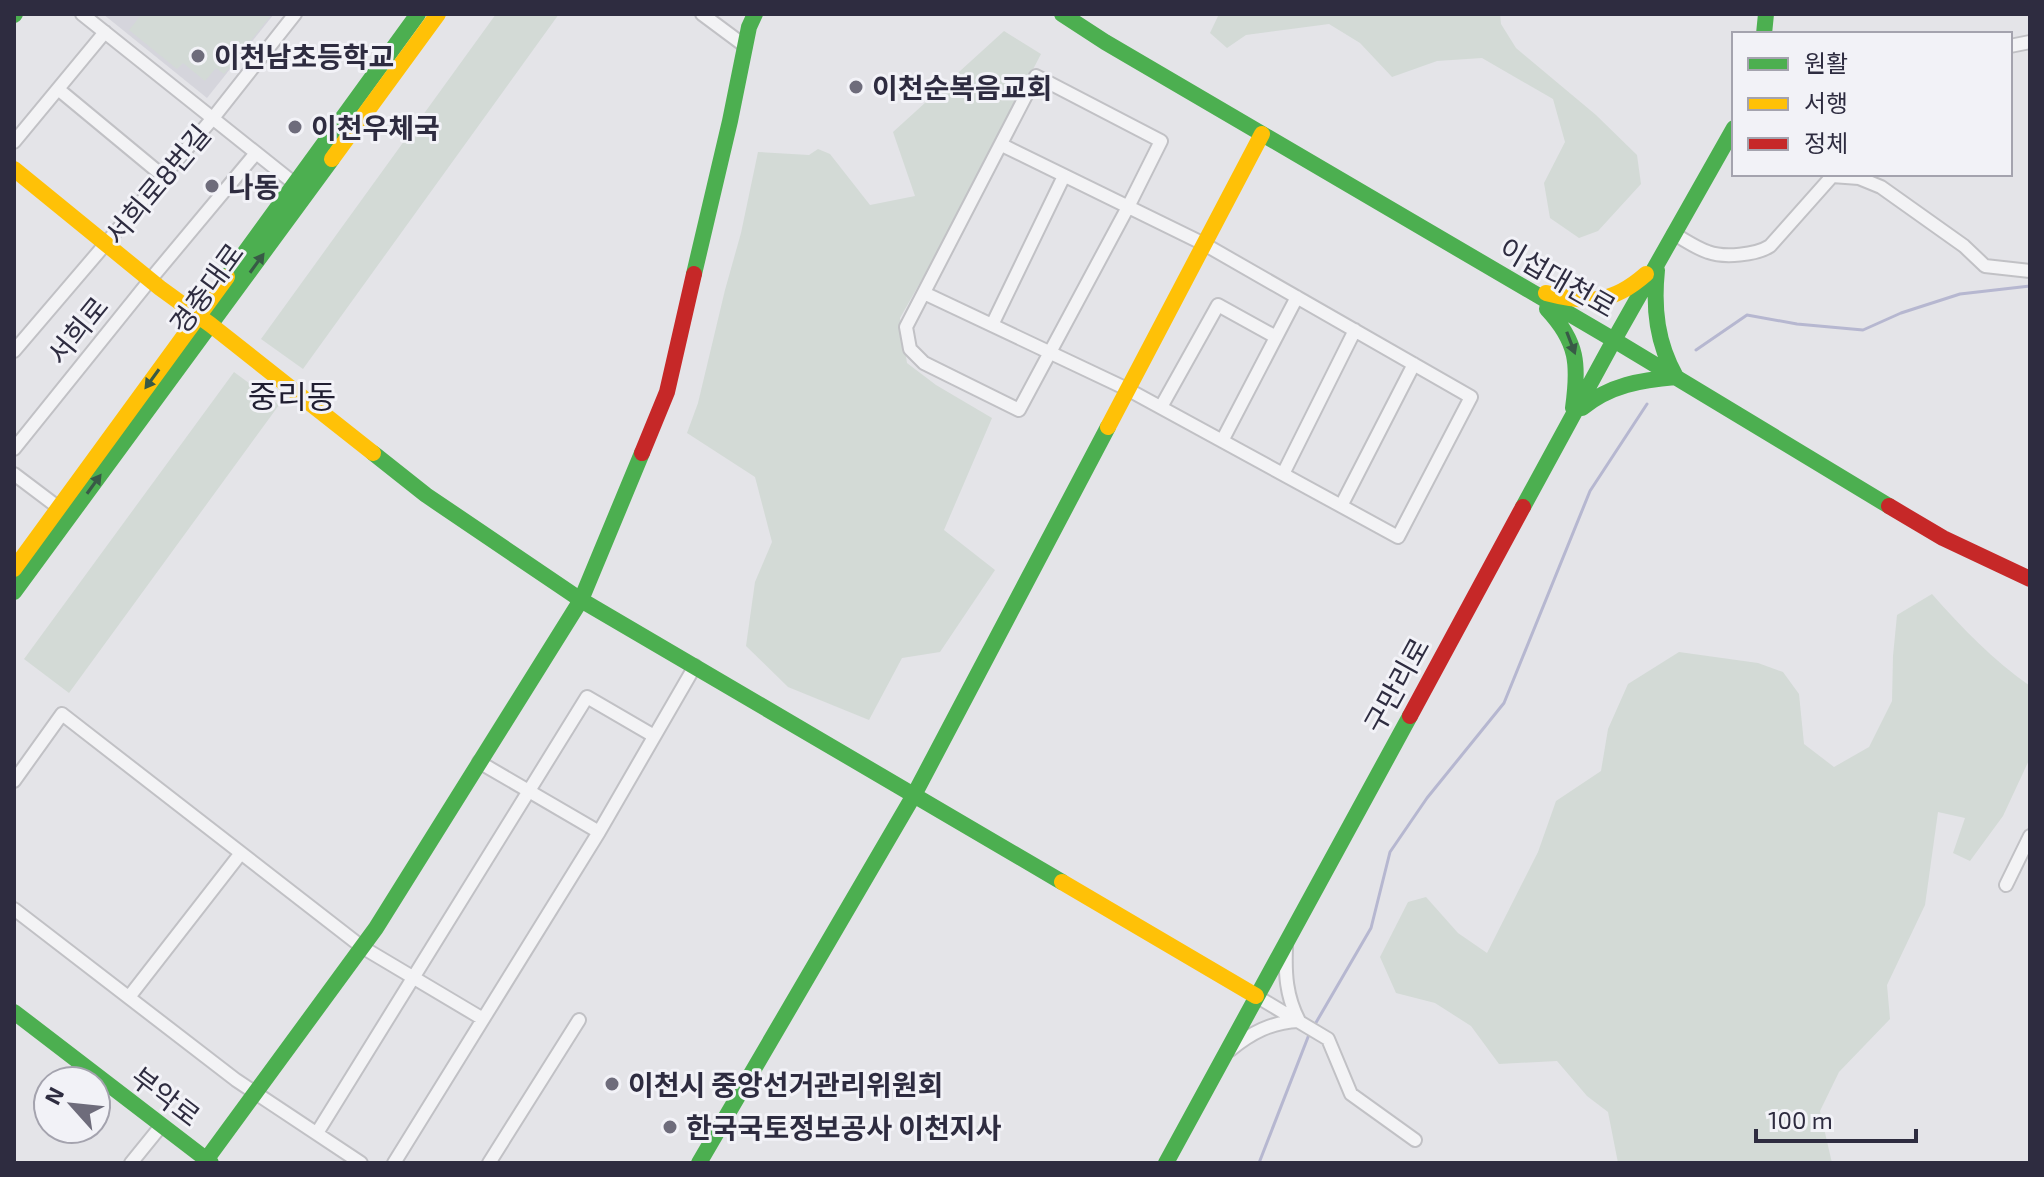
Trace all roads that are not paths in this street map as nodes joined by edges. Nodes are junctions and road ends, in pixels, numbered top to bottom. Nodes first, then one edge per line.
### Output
1 (82, 14) edge
2 (295, 14) edge
3 (418, 14) edge
4 (438, 14) edge
5 (702, 14) edge
6 (755, 14) edge
7 (1062, 14) edge
8 (105, 32) junction
9 (745, 46) junction
10 (58, 89) junction
11 (213, 118) junction
12 (1732, 132) edge
13 (1262, 134) junction
14 (14, 142) edge
15 (1002, 145) junction
16 (256, 153) junction
17 (14, 169) edge
18 (163, 176) junction
19 (1064, 176) junction
20 (1832, 176) edge
21 (1842, 176) edge
22 (295, 184) junction
23 (1128, 207) junction
24 (1674, 234) junction
25 (1204, 244) junction
26 (106, 245) junction
27 (1658, 263) junction
28 (2030, 271) edge
29 (150, 280) junction
30 (1522, 286) junction
31 (924, 293) junction
32 (1297, 297) junction
33 (204, 320) junction
34 (992, 325) junction
35 (1355, 330) junction
36 (1276, 337) junction
37 (1614, 340) junction
38 (14, 351) edge
39 (1051, 353) junction
40 (1414, 364) junction
41 (1676, 377) junction
42 (1127, 389) junction
43 (1161, 407) junction
44 (1572, 417) junction
45 (1222, 441) junction
46 (14, 449) edge
47 (14, 474) edge
48 (1283, 474) junction
49 (1341, 506) junction
50 (59, 508) junction
51 (14, 569) edge
52 (2030, 579) edge
53 (14, 592) edge
54 (581, 600) junction
55 (695, 666) junction
56 (654, 736) junction
57 (479, 762) junction
58 (14, 781) edge
59 (529, 791) junction
60 (914, 795) junction
61 (599, 832) junction
62 (2030, 836) edge
63 (241, 853) junction
64 (2006, 885) dead end
65 (14, 909) edge
66 (1287, 940) junction
67 (362, 947) junction
68 (413, 979) junction
69 (1256, 996) junction
70 (129, 997) junction
71 (14, 1012) edge
72 (483, 1019) junction
73 (579, 1020) dead end
74 (1299, 1021) junction
75 (1225, 1054) junction
76 (256, 1092) junction
77 (161, 1126) junction
78 (317, 1133) junction
79 (1415, 1140) dead end
80 (208, 1161) edge
81 (131, 1163) edge
82 (361, 1163) edge
83 (394, 1163) edge
84 (489, 1163) edge
85 (699, 1163) edge
86 (1166, 1163) edge

1 - 8 street
2 - 11 street, 서희로8번길
3 - 22 street, 경충대로
33 -> 4 street, 경충대로
5 - 9 street
6 - 9 street
7 - 13 street, 이섭대천로
8 - 10 street
8 - 11 street
9 - 54 street
10 - 14 street
10 - 18 street
11 - 16 street
11 - 18 street, 서희로8번길
12 - 24 street, 구만리로
13 - 25 street
13 - 30 street, 이섭대천로
15 - 19 street
15 - 23 street
15 - 31 street
16 - 22 street
16 - 29 street, 서희로
17 - 26 street
18 - 26 street, 서희로8번길
19 - 23 street
19 - 34 street
20 - 24 street
21 - 28 street
22 - 33 street, 경충대로
23 - 25 street
23 - 39 street
24 - 27 street, 구만리로
25 - 32 street
25 - 42 street
26 - 29 street
26 - 38 street, 서희로8번길
27 - 30 street
27 - 37 street, 구만리로
27 - 41 street
29 - 33 street
29 - 46 street, 서희로
30 - 37 street, 이섭대천로
30 -> 44 street
31 - 34 street
31 - 39 street
32 - 35 street
32 - 36 street
33 -> 50 street, 경충대로
53 -> 33 street, 경충대로
33 - 54 street
34 - 39 street
35 - 40 street
35 - 48 street
36 - 43 street
36 - 45 street
37 - 41 street, 이섭대천로
37 - 44 street, 구만리로
39 - 42 street
40 - 49 street
40 - 49 street
41 - 44 street
41 - 52 street, 이섭대천로
42 - 43 street
42 - 60 street
43 - 45 street
44 - 66 street, 구만리로
45 - 48 street
47 - 50 street
48 - 49 street
50 - 51 street, 경충대로
54 - 55 street
54 - 57 street
55 - 56 street
55 - 60 street
56 - 59 street
56 - 61 street
57 - 59 street
57 - 67 street
58 - 63 street
59 - 61 street
59 - 68 street
60 - 69 street
60 - 85 street
61 - 72 street
62 - 64 street
63 - 67 street
63 - 70 street
65 - 70 street
66 - 69 street, 구만리로
66 - 74 street
67 - 68 street
67 - 76 street
68 - 72 street
68 - 78 street
69 - 74 street
69 - 75 street, 구만리로
70 - 76 street
71 - 77 street, 부악로
72 - 83 street
73 - 84 street
74 - 75 street
74 - 79 street
75 - 86 street, 구만리로
76 - 78 street
76 - 80 street
77 - 80 street, 부악로
77 - 81 street
78 - 82 street

